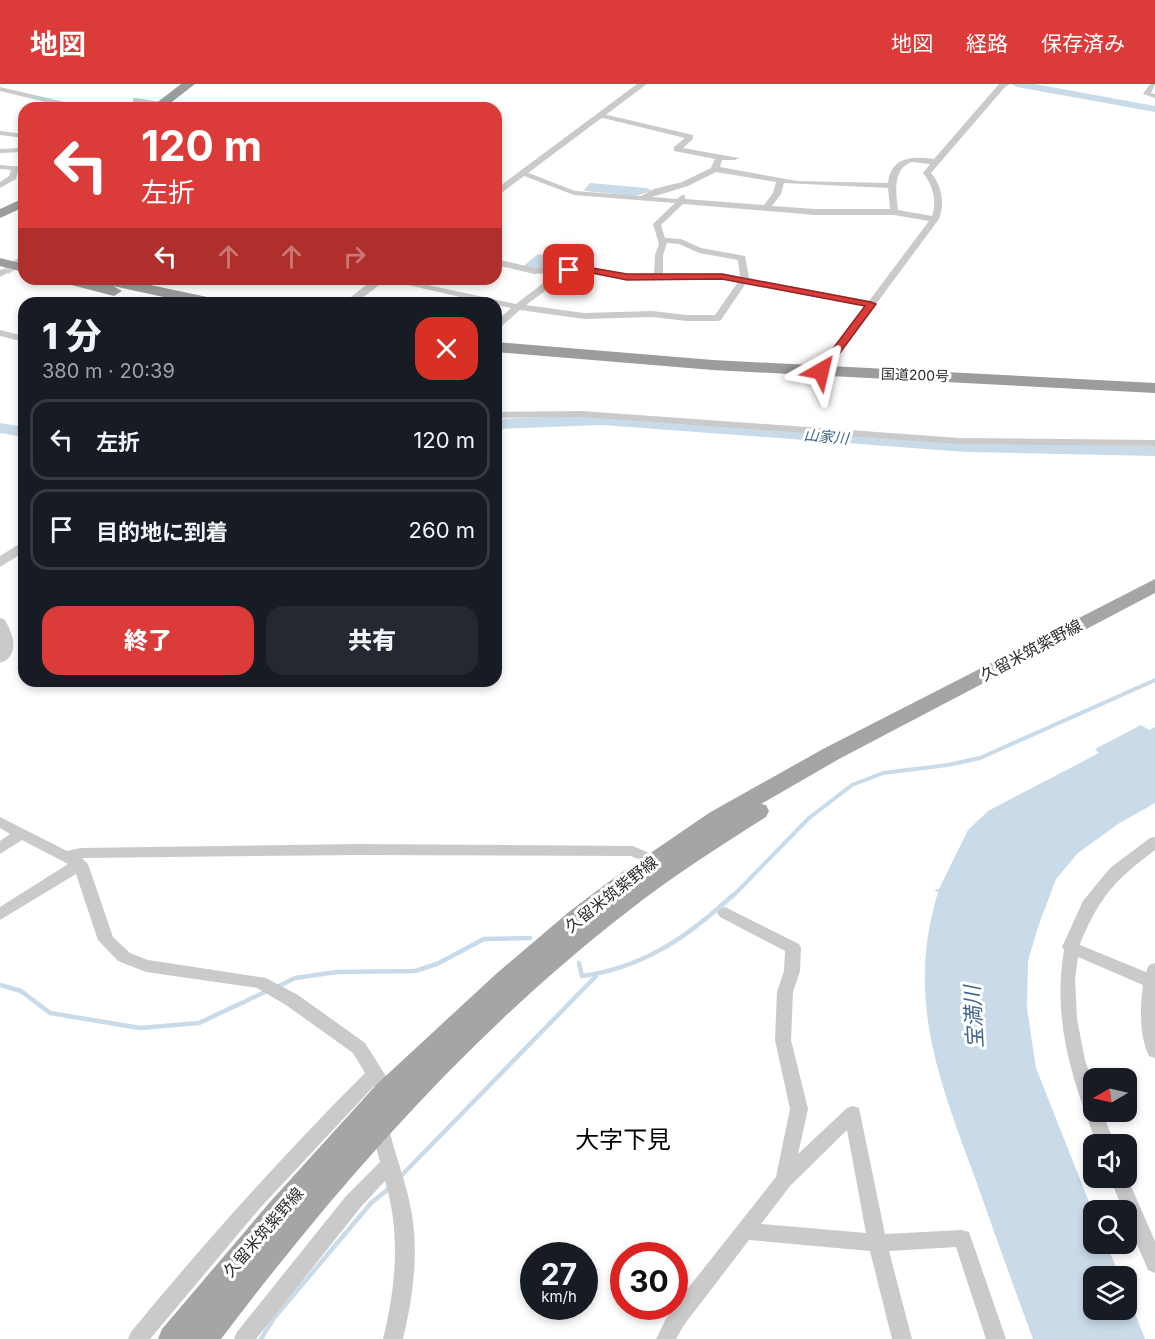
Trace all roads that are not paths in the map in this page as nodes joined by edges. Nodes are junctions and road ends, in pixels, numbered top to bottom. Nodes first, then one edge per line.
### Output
1 (189, 84) edge
2 (643, 84) edge
3 (1006, 84) edge
4 (1154, 84) edge
5 (0, 89) edge
6 (1155, 96) edge
7 (136, 100) dead end
8 (54, 102) edge
9 (144, 102) edge
10 (164, 102) edge
11 (602, 115) junction
12 (3, 133) dead end
13 (18, 135) edge
14 (18, 150) edge
15 (0, 151) edge
16 (719, 157) junction
17 (735, 158) dead end
18 (935, 162) junction
19 (18, 167) edge
20 (0, 168) edge
21 (715, 169) junction
22 (18, 171) edge
23 (523, 174) junction
24 (781, 180) junction
25 (688, 182) junction
26 (0, 186) edge
27 (892, 186) junction
28 (502, 190) edge
29 (583, 193) junction
30 (643, 198) junction
31 (576, 202) dead end
32 (681, 203) junction
33 (18, 205) edge
34 (767, 208) junction
35 (894, 212) junction
36 (0, 214) edge
37 (935, 219) junction
38 (662, 240) junction
39 (0, 254) edge
40 (18, 258) edge
41 (502, 263) edge
42 (18, 268) edge
43 (2, 269) edge
44 (558, 272) junction
45 (658, 277) junction
46 (744, 280) junction
47 (91, 285) edge
48 (129, 285) edge
49 (373, 285) edge
50 (415, 285) edge
51 (142, 297) edge
52 (184, 297) edge
53 (357, 297) edge
54 (471, 297) edge
55 (502, 304) edge
56 (871, 304) junction
57 (518, 307) junction
58 (502, 322) edge
59 (0, 333) edge
60 (18, 338) edge
61 (502, 348) edge
62 (502, 355) edge
63 (821, 371) junction
64 (1155, 388) edge
65 (1155, 394) edge
66 (502, 416) edge
67 (1155, 443) edge
68 (18, 550) edge
69 (0, 564) edge
70 (1155, 585) edge
71 (1155, 598) edge
72 (0, 622) edge
73 (0, 659) edge
74 (0, 822) edge
75 (21, 833) junction
76 (1155, 842) edge
77 (0, 849) edge
78 (74, 860) junction
79 (653, 861) junction
80 (725, 913) dead end
81 (0, 914) edge
82 (1070, 947) junction
83 (1153, 975) edge
84 (1155, 1051) edge
85 (381, 1083) junction
86 (380, 1128) junction
87 (1102, 1134) edge
88 (388, 1166) junction
89 (784, 1180) junction
90 (1123, 1188) edge
91 (746, 1231) junction
92 (877, 1243) junction
93 (1155, 1264) edge
94 (138, 1339) edge
95 (173, 1339) edge
96 (202, 1339) edge
97 (244, 1339) edge
98 (393, 1339) edge
99 (666, 1339) edge
100 (902, 1339) edge
101 (996, 1339) edge

1 - 10 highway
2 - 11 street
3 - 18 street
4 - 6 street
5 - 8 street
7 - 9 street
11 - 16 street
11 - 23 street
12 - 13 street
14 - 15 street
16 - 17 street
16 - 21 street
18 - 27 street
18 - 37 street
19 - 20 street
21 - 24 street
21 - 25 street
22 - 26 street
23 - 28 street
23 - 29 street
24 - 27 street
24 - 34 street
25 - 30 street
25 - 32 street
27 - 35 street
29 - 30 street
29 - 31 street
30 - 32 street
32 - 34 street
32 - 38 street
33 - 36 highway
34 - 35 street
35 - 37 street
37 - 56 street
38 - 45 street
38 - 46 street
39 - 40 highway
41 - 44 street
42 - 43 highway
44 - 45 street
44 - 57 street
45 - 46 street
46 - 56 street
46 - 57 street
47 - 51 highway
48 - 52 highway
49 - 53 street
50 - 54 street
55 - 57 street
56 - 63 street
57 - 58 street
59 - 60 street
61 - 63 highway, 国道200号
62 - 65 highway, 国道200号
63 - 64 highway, 国道200号
66 - 67 street
68 - 69 street
70 - 79 main road, 久留米筑紫野線
71 - 86 main road, 久留米筑紫野線
72 - 73 street
74 - 75 street
75 - 77 street
75 - 78 street
76 - 82 street
78 - 79 street
78 - 81 street
78 - 85 street
79 - 85 main road, 久留米筑紫野線
80 - 89 street
82 - 83 street
82 - 87 street
83 - 84 street
85 - 94 street
85 - 95 main road, 久留米筑紫野線
86 - 88 street
86 - 96 main road, 久留米筑紫野線
88 - 97 street
88 - 98 street
89 - 91 street
89 - 92 street
90 - 93 street
91 - 92 street
91 - 99 street
92 - 100 street
92 - 101 street

